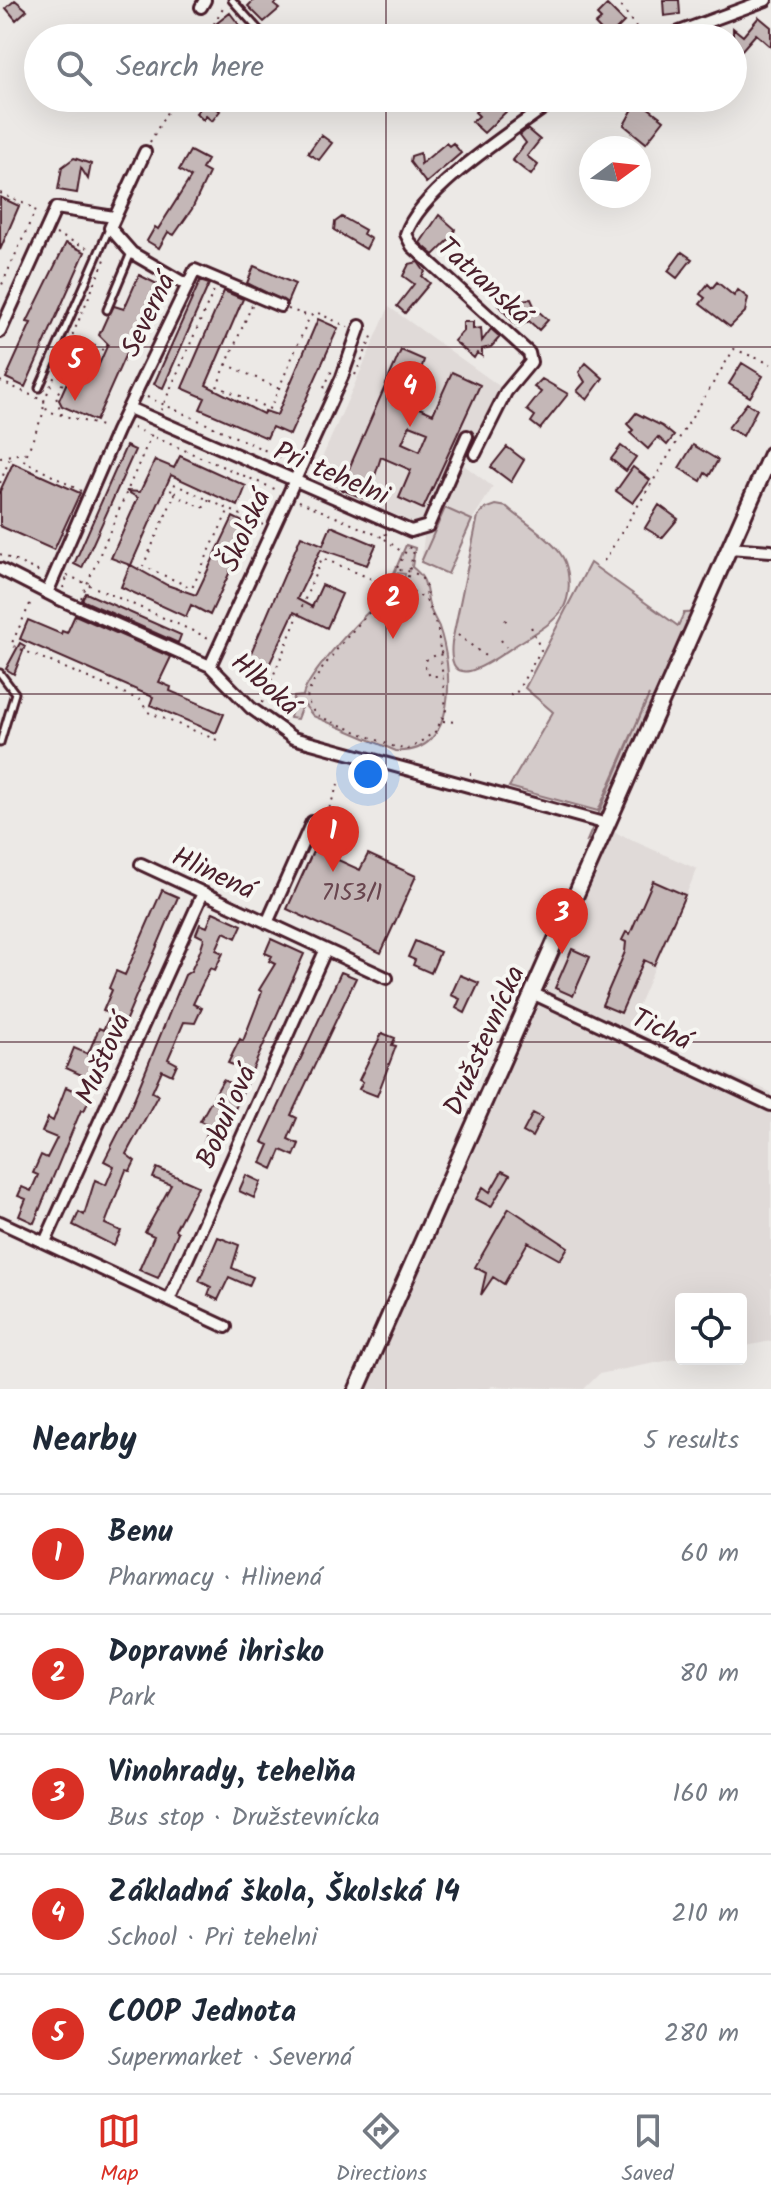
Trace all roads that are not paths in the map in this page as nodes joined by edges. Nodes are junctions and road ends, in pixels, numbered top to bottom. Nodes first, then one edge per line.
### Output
1 (230, 0) edge
2 (766, 0) edge
3 (253, 24) edge
4 (701, 24) edge
5 (538, 112) edge
6 (145, 152) road end
7 (112, 222) junction
8 (132, 253) junction
9 (187, 285) junction
10 (280, 306) road end
11 (107, 310) dead end
12 (355, 327) road end
13 (0, 332) edge
14 (39, 388) dead end
15 (129, 408) junction
16 (467, 436) dead end
17 (475, 454) dead end
18 (771, 454) edge
19 (292, 481) junction
20 (729, 548) junction
21 (771, 551) edge
22 (0, 569) edge
23 (47, 593) junction
24 (210, 666) junction
25 (0, 673) edge
26 (0, 743) edge
27 (312, 822) dead end
28 (607, 824) junction
29 (141, 864) dead end
30 (203, 893) junction
31 (267, 923) junction
32 (325, 951) junction
33 (387, 978) dead end
34 (532, 993) junction
35 (771, 1105) edge
36 (0, 1222) edge
37 (45, 1242) junction
38 (169, 1300) junction
39 (226, 1327) dead end
40 (358, 1386) edge

1 - 3 lane
2 - 4 street
5 - 17 street, Tatranská
6 - 7 street
7 - 8 street
7 - 13 street
7 - 14 lane
8 - 9 street
8 - 11 lane
9 - 10 street, Severná
9 - 15 street, Severná
12 - 19 street, Školská
15 - 19 street, Pri tehelni
15 - 23 street, Severná
16 - 19 street, Pri tehelni
18 - 20 main road, Družstevnícka
19 - 24 street, Školská
20 - 21 street
20 - 28 main road, Družstevnícka
22 - 23 street, Hlboká
23 - 24 street, Hlboká
24 - 28 street, Hlboká
25 - 26 lane
27 - 31 street, Hlinená
28 - 34 main road, Družstevnícka
29 - 30 street, Hlinená
30 - 31 street, Hlinená
30 - 37 street, Muštová
31 - 32 street, Hlinená
32 - 33 street, Hlinená
32 - 38 street, Bobuľová
34 - 35 street, Tichá
34 - 40 main road, Družstevnícka
36 - 37 street
37 - 38 street
38 - 39 street

